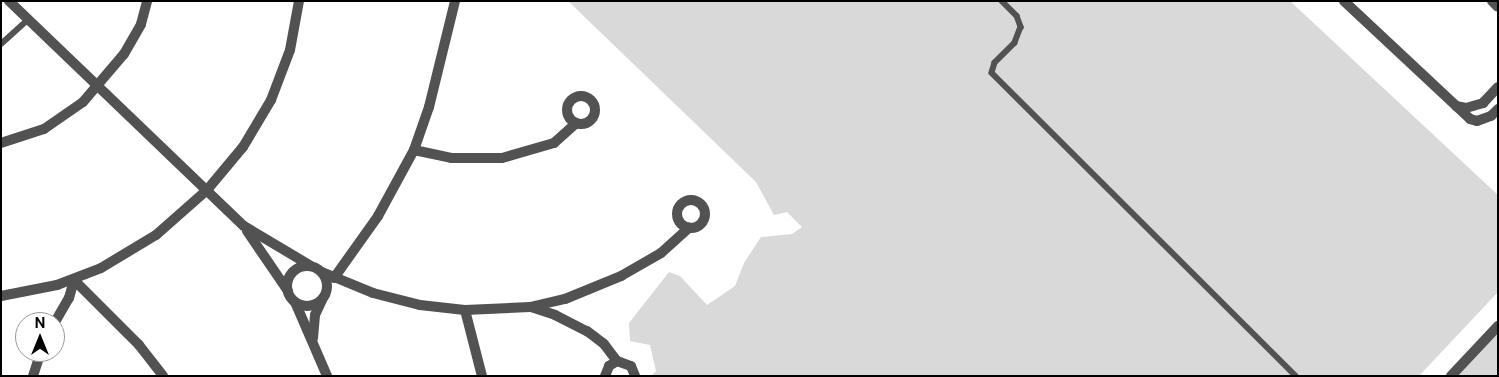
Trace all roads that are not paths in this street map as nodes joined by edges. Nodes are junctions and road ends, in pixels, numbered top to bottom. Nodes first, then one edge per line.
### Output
1 (9, 1) edge
2 (147, 1) edge
3 (299, 1) edge
4 (455, 1) edge
5 (1002, 1) edge
6 (1344, 1) edge
7 (1492, 1) edge
8 (1498, 7) edge
9 (28, 20) junction
10 (1, 44) edge
11 (1498, 87) edge
12 (98, 88) junction
13 (1453, 105) junction
14 (1495, 116) edge
15 (576, 123) dead end
16 (1, 143) edge
17 (414, 150) junction
18 (207, 190) junction
19 (244, 226) junction
20 (689, 228) dead end
21 (311, 266) junction
22 (322, 272) junction
23 (334, 278) junction
24 (74, 280) junction
25 (351, 285) junction
26 (288, 292) junction
27 (1, 296) edge
28 (323, 298) junction
29 (295, 302) junction
30 (530, 307) junction
31 (465, 310) junction
32 (61, 312) edge
33 (1498, 326) edge
34 (314, 344) junction
35 (617, 361) junction
36 (38, 362) edge
37 (34, 376) edge
38 (164, 376) edge
39 (327, 376) edge
40 (482, 376) edge
41 (605, 376) edge
42 (635, 376) edge
43 (1296, 376) edge
44 (1451, 376) edge

1 - 9 street
2 - 12 street
3 - 18 street
4 - 17 street
5 - 43 lane
6 - 13 street
7 - 8 street
9 - 10 lane
9 - 12 street
11 - 13 street
12 - 16 street
12 - 18 street
13 - 14 street
15 - 17 street
17 - 23 street
18 - 19 street
18 - 24 street
19 - 21 street
19 - 26 street
20 - 30 street
21 - 22 street
21 - 26 street
22 - 23 street
22 - 28 street
23 - 25 street
24 - 27 street
24 - 32 street
24 - 38 street
25 - 28 street
25 - 31 street
26 - 29 street
28 - 29 street
28 - 34 street
29 - 34 street
30 - 31 street
30 - 35 street
31 - 40 street
33 - 44 street
34 - 39 street
35 - 41 street
35 - 42 street
36 - 37 street

